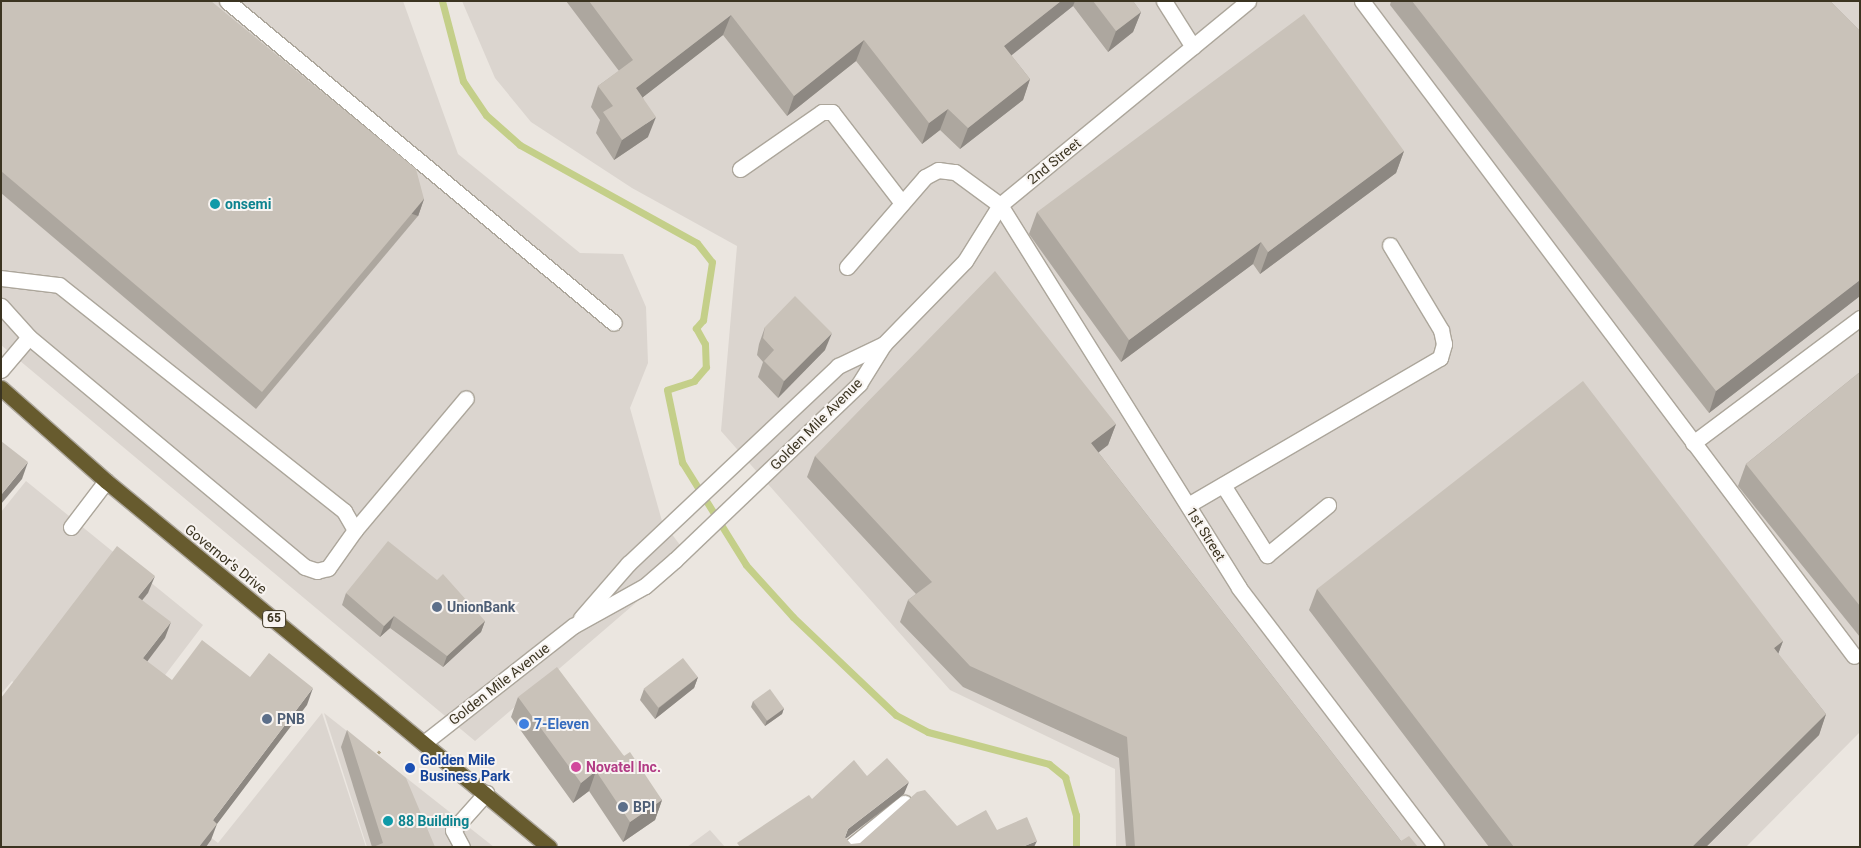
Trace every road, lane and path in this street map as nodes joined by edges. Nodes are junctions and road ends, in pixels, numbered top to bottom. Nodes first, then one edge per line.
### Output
1 (227, 1) edge
2 (1164, 1) edge
3 (1248, 1) edge
4 (1362, 1) edge
5 (1193, 47) junction
6 (740, 169) dead end
7 (902, 203) junction
8 (1000, 205) junction
9 (1390, 244) dead end
10 (847, 268) dead end
11 (1, 278) edge
12 (1, 306) edge
13 (1860, 318) edge
14 (614, 323) dead end
15 (29, 337) junction
16 (884, 344) junction
17 (1, 370) edge
18 (1, 388) edge
19 (466, 398) dead end
20 (1693, 443) junction
21 (106, 481) junction
22 (1223, 485) junction
23 (1188, 505) junction
24 (1328, 505) dead end
25 (71, 527) dead end
26 (356, 530) junction
27 (573, 626) junction
28 (1854, 656) dead end
29 (425, 742) junction
30 (486, 793) junction
31 (904, 803) edge
32 (868, 842) edge
33 (462, 847) edge
34 (549, 847) edge
35 (850, 847) edge
36 (1436, 847) edge

1 - 14 street
2 - 5 street
3 - 5 street, 2nd Street
4 - 20 street
5 - 8 street, 2nd Street
6 - 7 street
7 - 8 street
7 - 10 street
8 - 16 street, 2nd Street
8 - 23 street, 1st Street
9 - 22 street
11 - 26 street
12 - 15 street
13 - 20 street
15 - 17 street
15 - 26 street
16 - 27 street, Golden Mile Avenue
16 - 27 street, Golden Mile Avenue
18 - 21 highway, Governor's Drive / 65
19 - 26 street
20 - 28 street
21 - 25 street
21 - 29 highway, Governor's Drive / 65
22 - 23 street
22 - 24 street
23 - 36 street, 1st Street
27 - 29 street, Golden Mile Avenue
29 - 30 highway, Governor's Drive / 65
30 - 33 street
30 - 34 highway, Governor's Drive / 65
31 - 32 street
32 - 35 street

